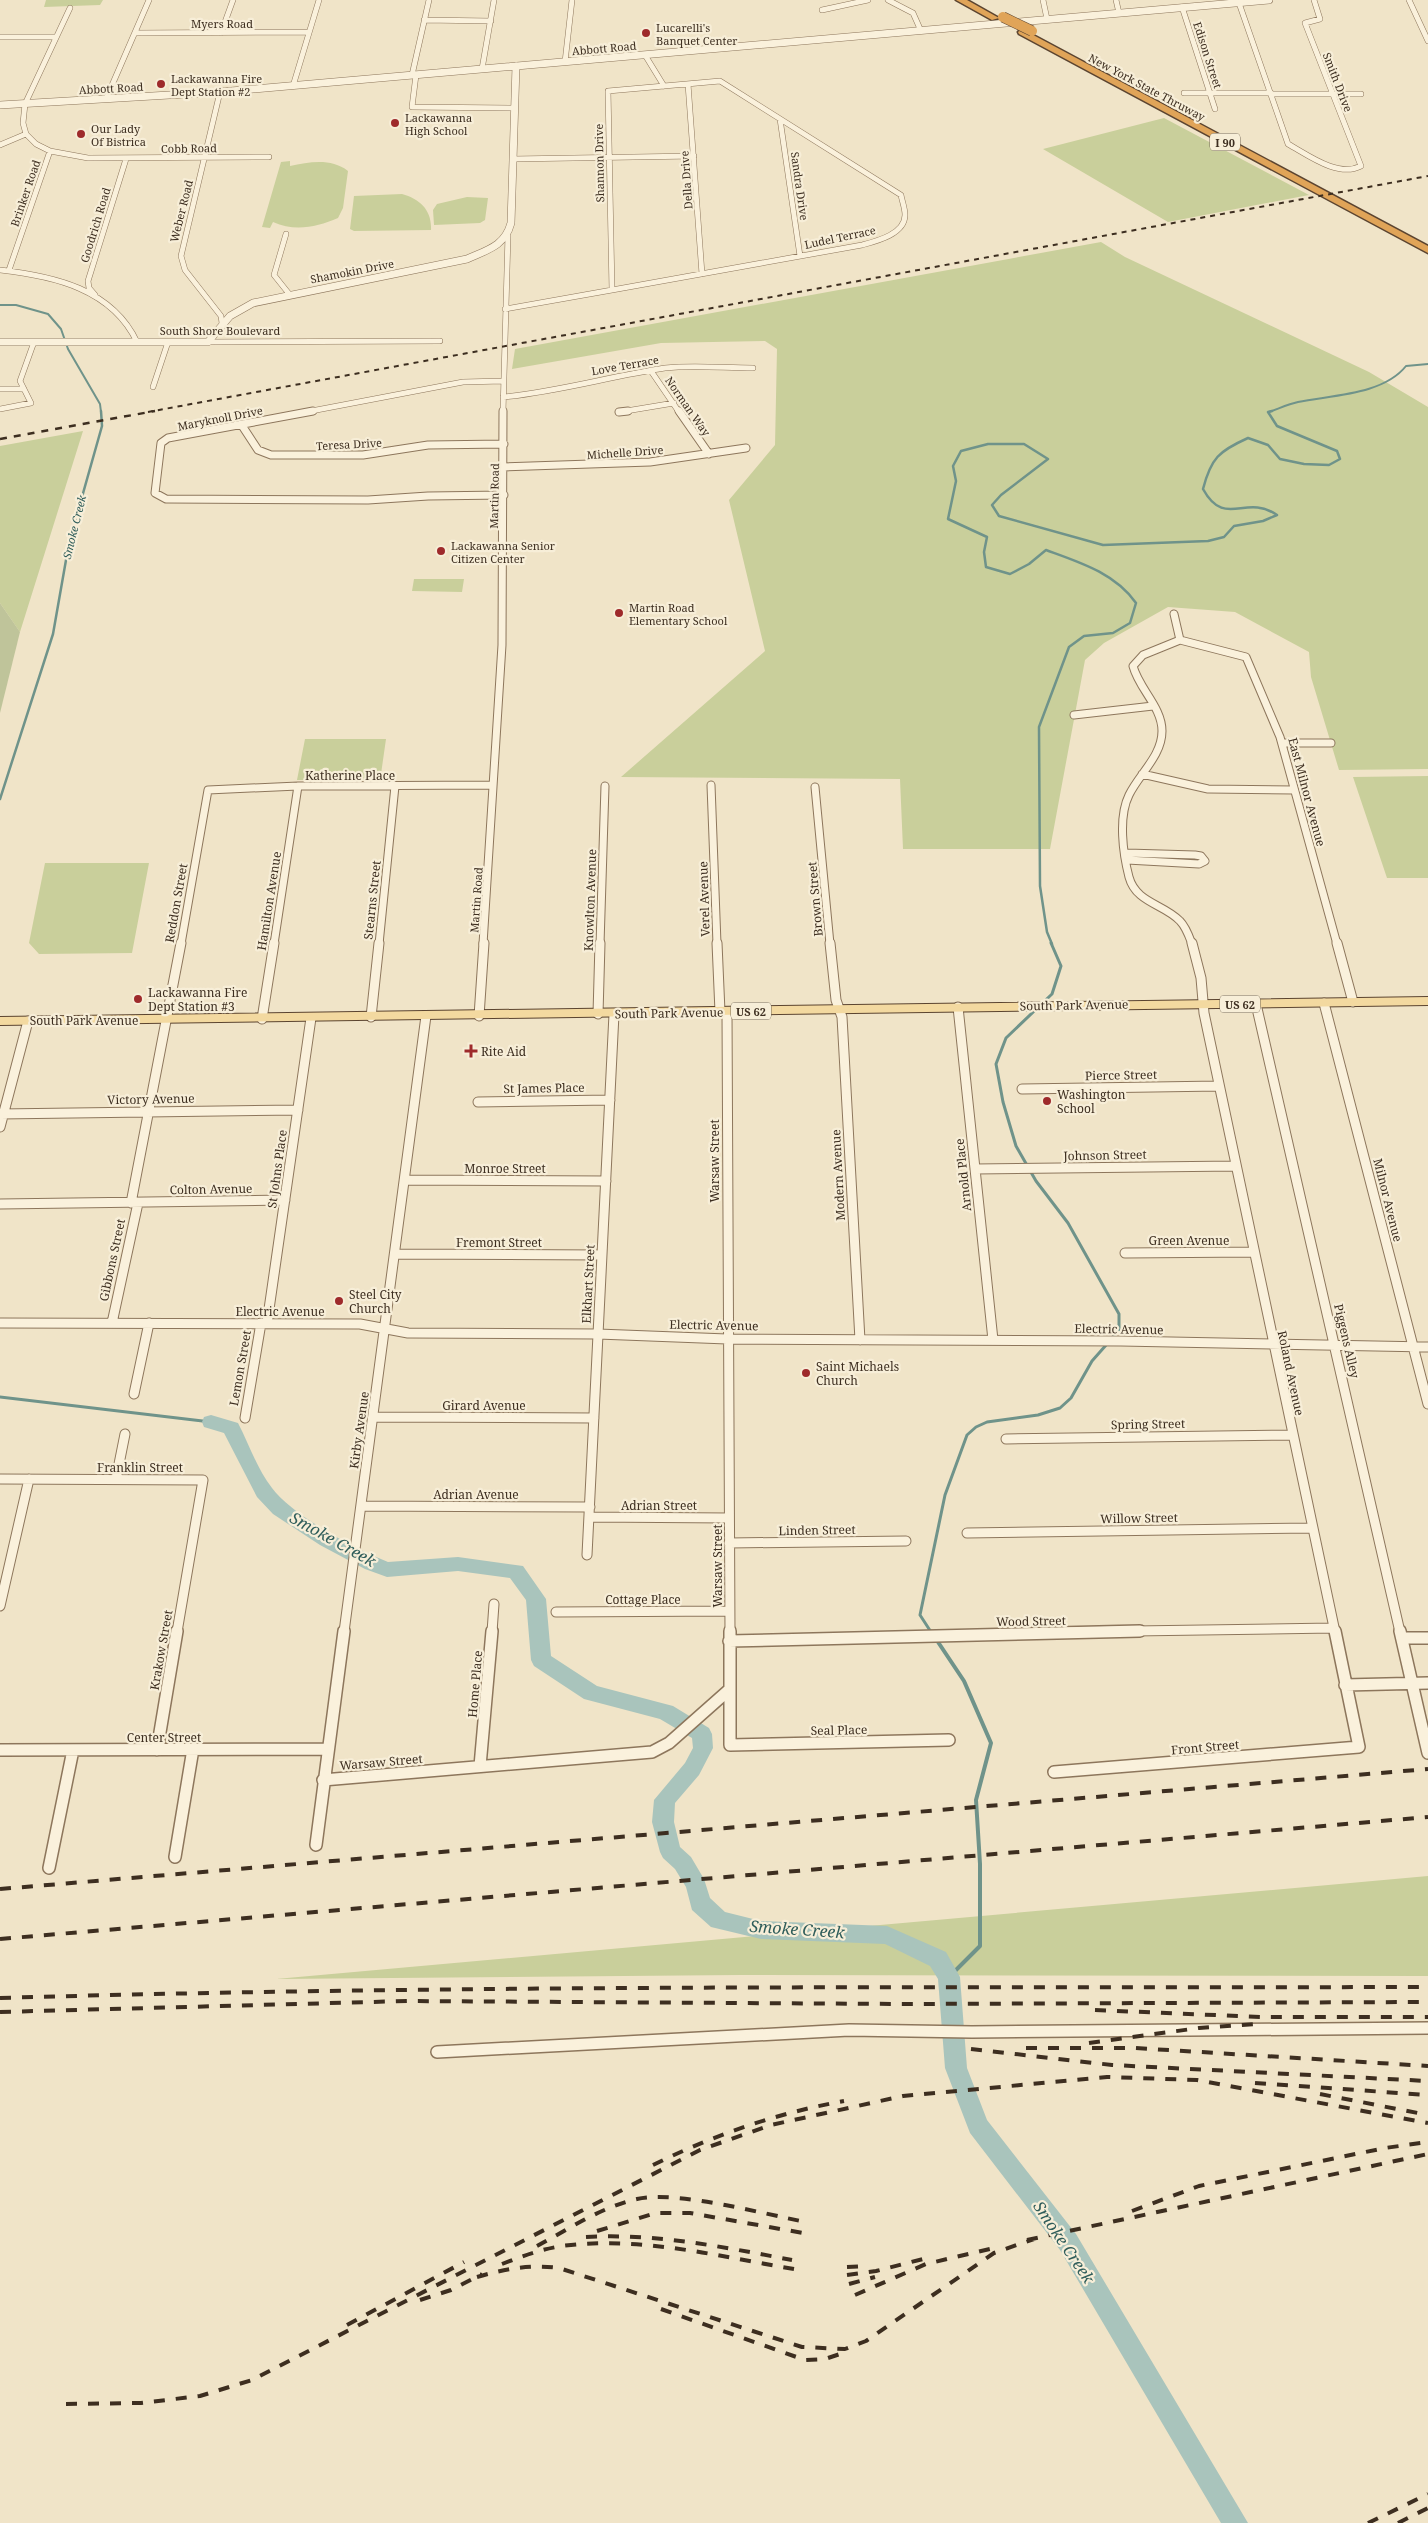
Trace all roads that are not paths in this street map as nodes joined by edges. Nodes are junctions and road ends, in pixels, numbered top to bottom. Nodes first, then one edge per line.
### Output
1 (149, 0) edge
2 (233, 0) edge
3 (318, 0) edge
4 (429, 0) edge
5 (494, 0) edge
6 (572, 0) edge
7 (868, 0) edge
8 (888, 0) edge
9 (960, 0) edge
10 (971, 0) edge
11 (1043, 0) edge
12 (1116, 0) edge
13 (1269, 0) edge
14 (1314, 0) edge
15 (1409, 0) edge
16 (1240, 2) edge
17 (1182, 7) junction
18 (70, 8) dead end
19 (822, 10) dead end
20 (1119, 13) junction
21 (999, 17) junction
22 (424, 20) junction
23 (1047, 20) junction
24 (491, 21) junction
25 (921, 31) junction
26 (135, 32) junction
27 (221, 32) junction
28 (309, 32) junction
29 (1027, 32) junction
30 (0, 37) edge
31 (56, 37) junction
32 (1428, 41) edge
33 (645, 55) junction
34 (565, 62) junction
35 (516, 66) junction
36 (482, 69) junction
37 (414, 75) junction
38 (688, 84) junction
39 (292, 86) junction
40 (664, 86) junction
41 (220, 92) junction
42 (1184, 93) dead end
43 (1210, 93) junction
44 (1271, 94) junction
45 (1332, 94) junction
46 (1361, 94) dead end
47 (106, 98) junction
48 (25, 102) junction
49 (0, 105) edge
50 (514, 108) junction
51 (1215, 109) dead end
52 (780, 119) junction
53 (26, 134) junction
54 (0, 145) edge
55 (50, 151) junction
56 (694, 156) junction
57 (269, 157) dead end
58 (204, 158) junction
59 (609, 158) junction
60 (126, 159) junction
61 (513, 159) junction
62 (1410, 229) dead end
63 (286, 234) dead end
64 (508, 235) junction
65 (1428, 250) edge
66 (800, 256) junction
67 (0, 270) edge
68 (9, 270) junction
69 (702, 274) junction
70 (612, 290) junction
71 (290, 295) junction
72 (95, 296) junction
73 (505, 309) junction
74 (222, 323) junction
75 (440, 341) dead end
76 (0, 342) edge
77 (34, 342) junction
78 (137, 342) junction
79 (168, 342) junction
80 (208, 342) junction
81 (753, 368) dead end
82 (651, 371) junction
83 (503, 381) junction
84 (153, 387) dead end
85 (0, 389) edge
86 (24, 389) junction
87 (503, 397) junction
88 (674, 403) junction
89 (0, 409) edge
90 (619, 412) dead end
91 (241, 424) junction
92 (504, 444) junction
93 (746, 448) dead end
94 (709, 454) junction
95 (504, 467) junction
96 (504, 495) junction
97 (1174, 614) dead end
98 (1180, 640) junction
99 (1153, 706) junction
100 (1074, 715) dead end
101 (1331, 742) dead end
102 (1282, 743) junction
103 (1142, 774) junction
104 (493, 785) junction
105 (711, 785) dead end
106 (298, 786) junction
107 (395, 786) junction
108 (605, 786) dead end
109 (815, 787) dead end
110 (208, 790) joint
111 (1294, 790) junction
112 (1127, 857) junction
113 (1428, 1001) edge
114 (1352, 1002) junction
115 (1324, 1003) junction
116 (1204, 1004) junction
117 (1256, 1004) junction
118 (958, 1007) junction
119 (839, 1010) junction
120 (723, 1012) junction
121 (598, 1014) junction
122 (614, 1014) junction
123 (426, 1016) junction
124 (479, 1016) junction
125 (372, 1017) junction
126 (262, 1018) junction
127 (311, 1018) junction
128 (167, 1020) junction
129 (0, 1021) edge
130 (28, 1021) junction
131 (1220, 1086) junction
132 (1022, 1089) dead end
133 (610, 1100) junction
134 (478, 1102) dead end
135 (298, 1110) junction
136 (149, 1112) junction
137 (2, 1114) edge
138 (0, 1127) edge
139 (1236, 1166) junction
140 (975, 1169) junction
141 (405, 1180) junction
142 (606, 1181) junction
143 (285, 1200) junction
144 (134, 1203) junction
145 (0, 1204) edge
146 (1253, 1252) junction
147 (1125, 1253) dead end
148 (395, 1254) junction
149 (602, 1255) junction
150 (0, 1323) edge
151 (112, 1323) junction
152 (149, 1323) junction
153 (264, 1323) junction
154 (386, 1329) junction
155 (598, 1334) junction
156 (728, 1339) junction
157 (860, 1340) junction
158 (993, 1340) junction
159 (1272, 1344) junction
160 (1335, 1345) junction
161 (1413, 1347) junction
162 (1428, 1347) edge
163 (134, 1394) dead end
164 (1428, 1404) edge
165 (373, 1417) junction
166 (244, 1418) dead end
167 (594, 1418) junction
168 (125, 1434) dead end
169 (1291, 1435) junction
170 (1006, 1439) dead end
171 (0, 1479) edge
172 (29, 1479) junction
173 (116, 1480) junction
174 (361, 1506) junction
175 (590, 1512) junction
176 (729, 1518) junction
177 (1311, 1528) junction
178 (967, 1533) dead end
179 (906, 1541) dead end
180 (729, 1543) junction
181 (190, 1555) joint
182 (587, 1555) dead end
183 (494, 1604) dead end
184 (0, 1606) edge
185 (729, 1611) junction
186 (556, 1612) dead end
187 (1332, 1628) junction
188 (1402, 1638) junction
189 (1428, 1638) edge
190 (729, 1641) junction
191 (1413, 1683) junction
192 (1428, 1683) edge
193 (1345, 1684) junction
194 (730, 1689) junction
195 (949, 1740) dead end
196 (1358, 1747) joint
197 (193, 1749) junction
198 (327, 1749) junction
199 (0, 1750) edge
200 (73, 1750) junction
201 (157, 1750) junction
202 (1428, 1753) edge
203 (480, 1766) junction
204 (1054, 1772) dead end
205 (323, 1780) junction
206 (316, 1845) dead end
207 (175, 1857) dead end
208 (49, 1868) dead end
209 (1428, 2028) edge
210 (932, 2031) joint
211 (437, 2052) dead end

1 - 26 street
2 - 27 street
3 - 28 street
4 - 22 street
5 - 24 street
6 - 34 street
7 - 19 street
8 - 25 street
9 - 21 highway, New York State Thruway / I 90
10 - 21 highway, New York State Thruway / I 90
11 - 23 street
12 - 20 street
13 - 16 street, Abbott Road
14 - 45 street, Smith Drive
15 - 32 street
16 - 17 street, Abbott Road
16 - 44 street
17 - 20 street, Abbott Road
17 - 43 street, Edison Street
18 - 31 street
20 - 23 street, Abbott Road
21 - 29 highway, New York State Thruway / I 90
22 - 24 street
22 - 37 street
23 - 25 street, Abbott Road
24 - 36 street
25 - 33 street, Abbott Road
26 - 27 street, Myers Road
26 - 47 street
27 - 28 street, Myers Road
28 - 39 street
29 - 62 highway, New York State Thruway / I 90
29 - 65 highway, New York State Thruway / I 90
30 - 31 street
31 - 48 street
33 - 34 street, Abbott Road
33 - 40 street
34 - 35 street, Abbott Road
35 - 36 street, Abbott Road
35 - 50 street, Martin Road
36 - 37 street, Abbott Road
37 - 39 street, Abbott Road
37 - 50 street
38 - 40 street, Ludel Terrace
38 - 52 street, Ludel Terrace
38 - 56 street, Della Drive
39 - 41 street, Abbott Road
40 - 59 street, Shannon Drive
41 - 47 street, Abbott Road
41 - 58 street, Weber Road
42 - 43 street
43 - 44 street
43 - 51 street, Edison Street
44 - 45 street
44 - 45 street, Smith Drive
45 - 46 street
47 - 48 street, Abbott Road
48 - 49 street, Abbott Road
48 - 53 street
50 - 61 street, Martin Road
52 - 66 street, Sandra Drive
52 - 66 street, Ludel Terrace
53 - 54 street
53 - 55 street, Cobb Road
55 - 60 street, Cobb Road
55 - 68 street, Brinker Road
56 - 59 street
56 - 69 street, Della Drive
57 - 58 street, Cobb Road
58 - 60 street, Cobb Road
58 - 74 street, Weber Road
59 - 61 street
59 - 70 street, Shannon Drive
60 - 72 street, Goodrich Road
61 - 64 street, Martin Road
63 - 71 street
64 - 71 street, Shamokin Drive
64 - 73 street, Martin Road
66 - 69 street, Ludel Terrace
67 - 68 street
68 - 72 street
69 - 70 street, Ludel Terrace
70 - 73 street, Ludel Terrace
71 - 74 street, Shamokin Drive
72 - 78 street
73 - 83 street, Martin Road
74 - 80 street, Shamokin Drive
75 - 80 street, South Shore Boulevard
76 - 77 street, South Shore Boulevard
77 - 78 street, South Shore Boulevard
77 - 86 street
78 - 79 street, South Shore Boulevard
79 - 80 street, South Shore Boulevard
79 - 84 street
81 - 82 street, Love Terrace
82 - 87 street, Love Terrace
82 - 88 street, Norman Way
83 - 87 street, Martin Road
83 - 91 street, Maryknoll Drive
85 - 86 street
86 - 89 street
87 - 92 street, Martin Road
88 - 90 street
88 - 94 street, Norman Way
91 - 92 street, Teresa Drive
91 - 96 street, Maryknoll Drive
92 - 95 street, Martin Road
93 - 94 street, Michelle Drive
94 - 95 street, Michelle Drive
95 - 96 street, Martin Road
96 - 104 street, Martin Road
97 - 98 street
98 - 99 street, Roland Avenue
98 - 102 street, East Milnor Avenue
99 - 100 street
99 - 103 street, Roland Avenue
101 - 102 street
102 - 111 street, East Milnor Avenue
103 - 111 street
103 - 112 street, Roland Avenue
104 - 107 street, Katherine Place
104 - 124 street, Martin Road
105 - 120 street, Verel Avenue
106 - 107 street, Katherine Place
106 - 110 street, Katherine Place
106 - 126 street, Hamilton Avenue
107 - 125 street, Stearns Street
108 - 121 street, Knowlton Avenue
109 - 119 street, Brown Street
110 - 128 street, Reddon Street
111 - 114 street, East Milnor Avenue
112 - 112 street
112 - 116 street, Roland Avenue
113 - 114 main road, South Park Avenue / US 62
114 - 115 main road, South Park Avenue / US 62
115 - 117 main road, South Park Avenue / US 62
115 - 161 street, Milnor Avenue
116 - 117 main road, South Park Avenue / US 62
116 - 118 main road, South Park Avenue / US 62
116 - 131 street, Roland Avenue
117 - 160 street, Piggens Alley
118 - 119 main road, South Park Avenue / US 62
118 - 140 street, Arnold Place
119 - 120 main road, South Park Avenue / US 62
119 - 157 street, Modern Avenue
120 - 122 main road, South Park Avenue / US 62
120 - 156 street, Warsaw Street
121 - 122 main road, South Park Avenue / US 62
121 - 124 main road, South Park Avenue / US 62
122 - 133 street, Elkhart Street
123 - 124 main road, South Park Avenue / US 62
123 - 125 main road, South Park Avenue / US 62
123 - 141 street, Kirby Avenue
125 - 127 main road, South Park Avenue / US 62
126 - 127 main road, South Park Avenue / US 62
126 - 128 main road, South Park Avenue / US 62
127 - 135 street, St Johns Place
128 - 130 main road, South Park Avenue / US 62
128 - 136 street, Gibbons Street
129 - 130 main road, South Park Avenue / US 62
130 - 137 street
131 - 132 street, Pierce Street
131 - 139 street, Roland Avenue
133 - 134 street, St James Place
133 - 142 street, Elkhart Street
135 - 136 street, Victory Avenue
135 - 143 street, St Johns Place
136 - 137 street, Victory Avenue
136 - 144 street, Gibbons Street
137 - 138 street
139 - 140 street, Johnson Street
139 - 146 street, Roland Avenue
140 - 158 street, Arnold Place
141 - 142 street, Monroe Street
141 - 148 street, Kirby Avenue
142 - 149 street, Elkhart Street
143 - 144 street, Colton Avenue
143 - 153 street, St Johns Place
144 - 145 street, Colton Avenue
144 - 151 street, Gibbons Street
146 - 147 street, Green Avenue
146 - 159 street, Roland Avenue
148 - 149 street, Fremont Street
148 - 154 street, Kirby Avenue
149 - 155 street, Elkhart Street
150 - 151 street, Electric Avenue
151 - 152 street, Electric Avenue
152 - 153 street, Electric Avenue
152 - 163 street
153 - 154 street, Electric Avenue
153 - 166 street, Lemon Street
154 - 155 street, Electric Avenue
154 - 165 street, Kirby Avenue
155 - 156 street, Electric Avenue
155 - 167 street, Elkhart Street
156 - 157 street, Electric Avenue
156 - 176 street, Warsaw Street
157 - 158 street, Electric Avenue
158 - 159 street, Electric Avenue
159 - 160 street, Electric Avenue
159 - 169 street, Roland Avenue
160 - 161 street, Electric Avenue
160 - 188 street, Piggens Alley
161 - 162 street, Electric Avenue
161 - 164 street, Milnor Avenue
165 - 167 street, Girard Avenue
165 - 174 street, Kirby Avenue
167 - 175 street, Elkhart Street
168 - 173 street
169 - 170 street, Spring Street
169 - 177 street, Roland Avenue
171 - 172 street, Franklin Street
172 - 173 street, Franklin Street
172 - 184 street
173 - 181 street, Franklin Street
174 - 175 street, Adrian Avenue
174 - 198 street, Kirby Avenue
175 - 176 street, Adrian Street
175 - 182 street, Elkhart Street
176 - 180 street, Warsaw Street
177 - 178 street, Willow Street
177 - 187 street, Roland Avenue
179 - 180 street, Linden Street
180 - 185 street, Warsaw Street
181 - 201 street, Krakow Street
183 - 203 street, Home Place
185 - 186 street, Cottage Place
185 - 190 street, Warsaw Street
187 - 190 street, Wood Street
187 - 193 street, Roland Avenue
188 - 189 street
188 - 191 street, Piggens Alley
190 - 194 street, Warsaw Street
191 - 192 street
191 - 193 street
191 - 202 street
193 - 196 street, Roland Avenue
194 - 195 street, Seal Place
194 - 203 street, Warsaw Street
196 - 204 street, Front Street
197 - 198 street, Center Street
197 - 201 street, Center Street
197 - 207 street
198 - 205 street, Kirby Avenue
199 - 200 street, Center Street
200 - 201 street, Center Street
200 - 208 street
203 - 205 street, Warsaw Street
205 - 206 street, Kirby Avenue
209 - 210 street
210 - 211 street

